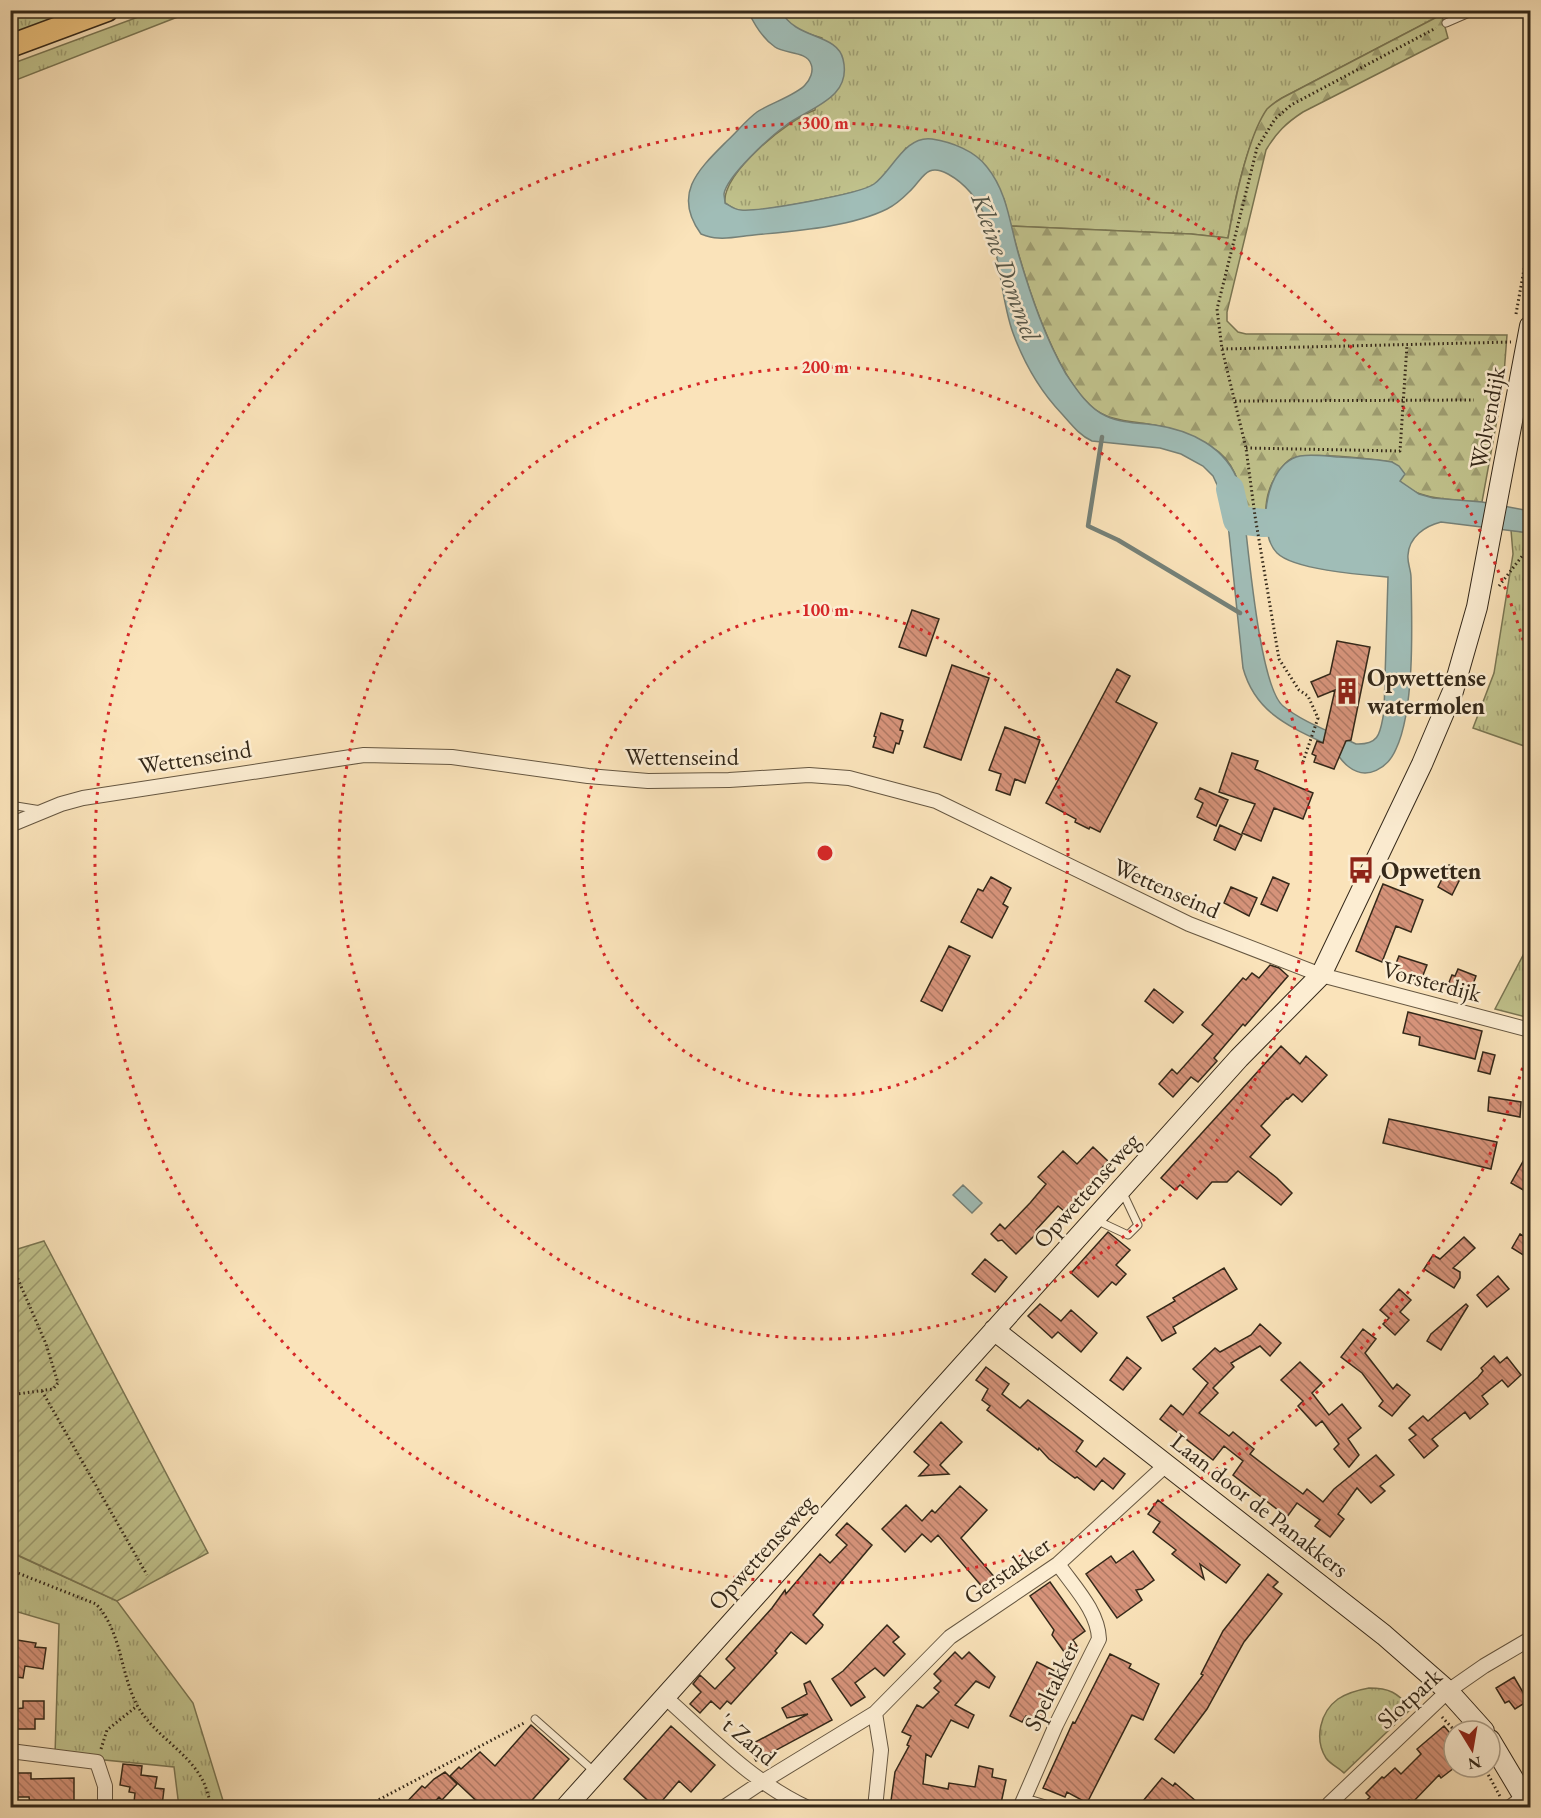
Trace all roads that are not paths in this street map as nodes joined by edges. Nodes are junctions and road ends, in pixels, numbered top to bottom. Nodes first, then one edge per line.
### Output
1 (107, 10) edge
2 (1476, 10) edge
3 (1446, 23) road end
4 (10, 46) edge
5 (1529, 337) edge
6 (1495, 518) joint
7 (10, 805) edge
8 (44, 810) junction
9 (10, 825) edge
10 (1321, 975) junction
11 (1530, 1030) edge
12 (1121, 1189) junction
13 (1094, 1219) junction
14 (994, 1330) junction
15 (1167, 1464) junction
16 (1059, 1564) junction
17 (1530, 1639) edge
18 (1448, 1691) junction
19 (665, 1697) junction
20 (875, 1713) junction
21 (535, 1719) road end
22 (1473, 1719) edge
23 (10, 1751) edge
24 (1502, 1767) edge
25 (597, 1773) junction
26 (762, 1782) junction
27 (1022, 1804) edge
28 (1518, 1804) edge
29 (1330, 1806) edge
30 (105, 1808) edge
31 (566, 1808) edge
32 (723, 1808) edge
33 (808, 1808) edge
34 (875, 1808) edge
35 (1046, 1808) edge

1 - 4 main road
2 - 3 lane
5 - 6 street, Wolvendijk
6 - 10 street, Opwettenseweg
7 - 8 lane
8 - 9 street, Wettenseind
8 - 10 street, Wettenseind
10 - 11 street, Vorsterdijk
10 - 12 street, Opwettenseweg
12 - 13 street, Opwettenseweg
12 - 13 lane
13 - 14 street, Opwettenseweg
14 - 15 street, Laan door de Panakkers
14 - 19 street, Opwettenseweg
15 - 16 street, Gerstakker
15 - 18 street, Laan door de Panakkers
16 - 20 street, Gerstakker
16 - 27 street, Speltakker
17 - 18 street, Slotpark
18 - 22 street, Laan door de Panakkers
18 - 29 street, Slotpark
19 - 25 street, Opwettenseweg
19 - 26 street, 't Zand
20 - 26 street, Gerstakker
20 - 34 street
21 - 25 lane
23 - 30 street
24 - 28 street
25 - 31 street, Opwettenseweg
26 - 32 street, Gerstakker
26 - 33 street, 't Zand
27 - 35 street

